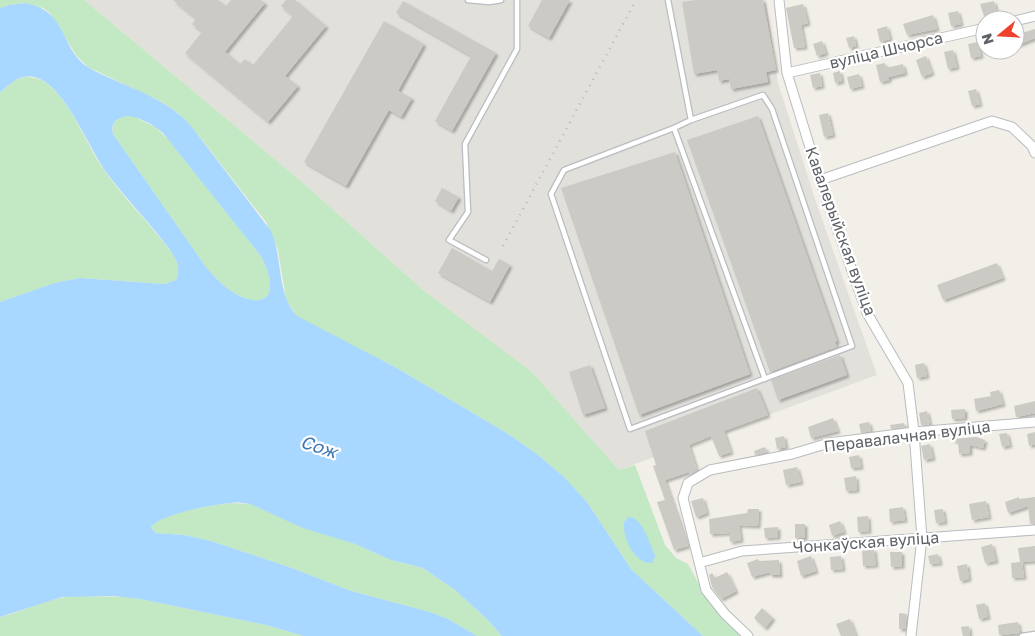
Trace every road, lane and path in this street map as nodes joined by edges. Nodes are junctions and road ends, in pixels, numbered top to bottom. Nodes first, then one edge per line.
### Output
1 (468, 0) edge
2 (501, 0) edge
3 (517, 0) edge
4 (668, 0) edge
5 (779, 0) edge
6 (975, 30) edge
7 (787, 73) junction
8 (690, 120) junction
9 (674, 128) junction
10 (1035, 153) edge
11 (820, 180) junction
12 (486, 260) dead end
13 (765, 378) junction
14 (1035, 422) edge
15 (914, 432) junction
16 (1035, 530) edge
17 (922, 538) junction
18 (699, 563) junction
19 (1035, 634) edge
20 (748, 636) edge
21 (911, 636) edge
22 (1022, 636) edge

1 - 2 lane
3 - 12 lane
4 - 8 lane
5 - 7 street, Кавалерыйская вуліца
6 - 7 street, вуліца Шчорса
7 - 11 street, Кавалерыйская вуліца
8 - 9 lane
8 - 13 lane
9 - 13 lane
9 - 13 lane
10 - 11 street
11 - 15 street, Кавалерыйская вуліца
14 - 15 street, Перавалачная вуліца
15 - 17 street, Кавалерыйская вуліца
15 - 18 street, Перавалачная вуліца
16 - 17 street, Чонкаўская вуліца
17 - 18 street, Чонкаўская вуліца
17 - 21 street, Кавалерыйская вуліца
18 - 20 street, Перавалачная вуліца
19 - 22 lane

